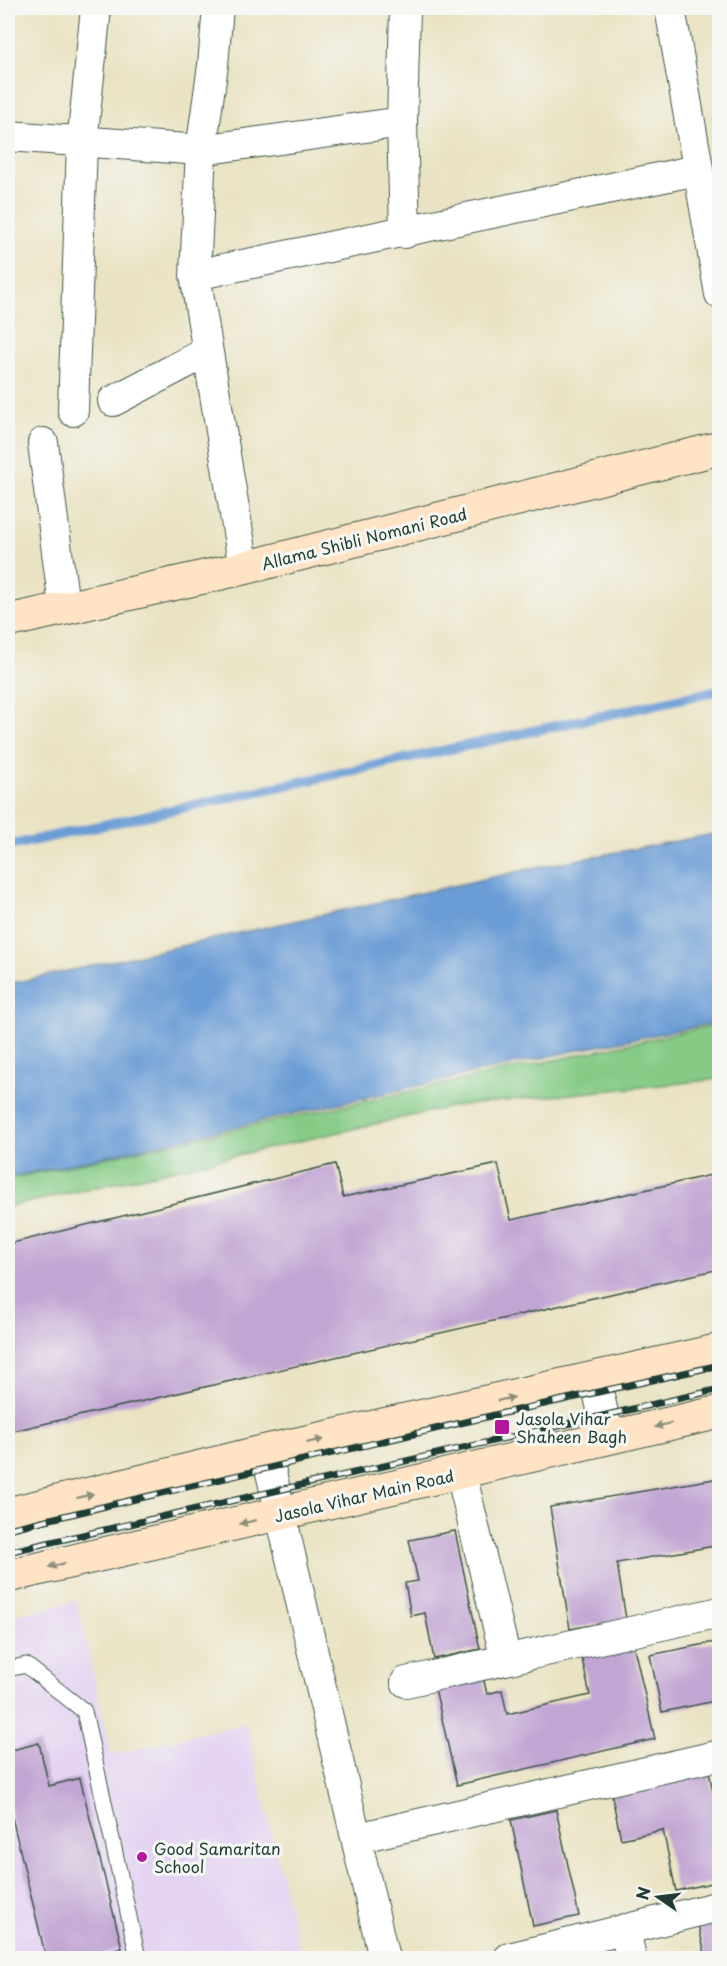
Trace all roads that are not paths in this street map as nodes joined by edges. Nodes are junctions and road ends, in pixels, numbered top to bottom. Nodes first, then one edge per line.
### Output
1 (96, 8) edge
2 (218, 8) edge
3 (405, 8) edge
4 (670, 8) edge
5 (402, 122) junction
6 (8, 136) edge
7 (82, 143) junction
8 (201, 150) junction
9 (704, 154) edge
10 (405, 233) junction
11 (195, 275) junction
12 (720, 294) edge
13 (207, 352) junction
14 (113, 401) dead end
15 (73, 411) dead end
16 (43, 443) dead end
17 (720, 448) edge
18 (244, 568) junction
19 (64, 606) junction
20 (8, 621) edge
21 (720, 1350) edge
22 (595, 1379) junction
23 (720, 1412) edge
24 (609, 1438) junction
25 (266, 1451) junction
26 (461, 1473) junction
27 (8, 1514) edge
28 (282, 1514) junction
29 (8, 1576) edge
30 (720, 1612) edge
31 (506, 1660) junction
32 (8, 1669) edge
33 (406, 1682) dead end
34 (720, 1755) edge
35 (357, 1838) junction
36 (720, 1906) edge
37 (625, 1929) junction
38 (138, 1959) edge
39 (384, 1959) edge
40 (509, 1959) edge
41 (631, 1959) edge

1 - 7 street
2 - 8 street
3 - 5 street
4 - 9 street
5 - 8 street
5 - 10 street
6 - 7 street
7 - 8 street
7 - 15 street
8 - 11 street
9 - 10 street
9 - 12 street
10 - 11 street
11 - 13 street
13 - 14 street
13 - 18 street
16 - 19 street
17 - 18 street, Allama Shibli Nomani Road
18 - 19 street, Allama Shibli Nomani Road
19 - 20 street, Allama Shibli Nomani Road
21 - 22 street
22 - 24 street
25 -> 22 street
23 -> 24 street, Jasola Vihar Main Road
24 - 26 street, Jasola Vihar Main Road
27 -> 25 street
25 - 28 street
26 - 28 street, Jasola Vihar Main Road
26 - 31 street
28 -> 29 street, Jasola Vihar Main Road
28 - 35 street
30 - 31 street
31 - 33 street
32 - 38 lane
34 - 35 street
35 - 39 street
36 - 37 street
37 - 40 street
37 - 41 street

